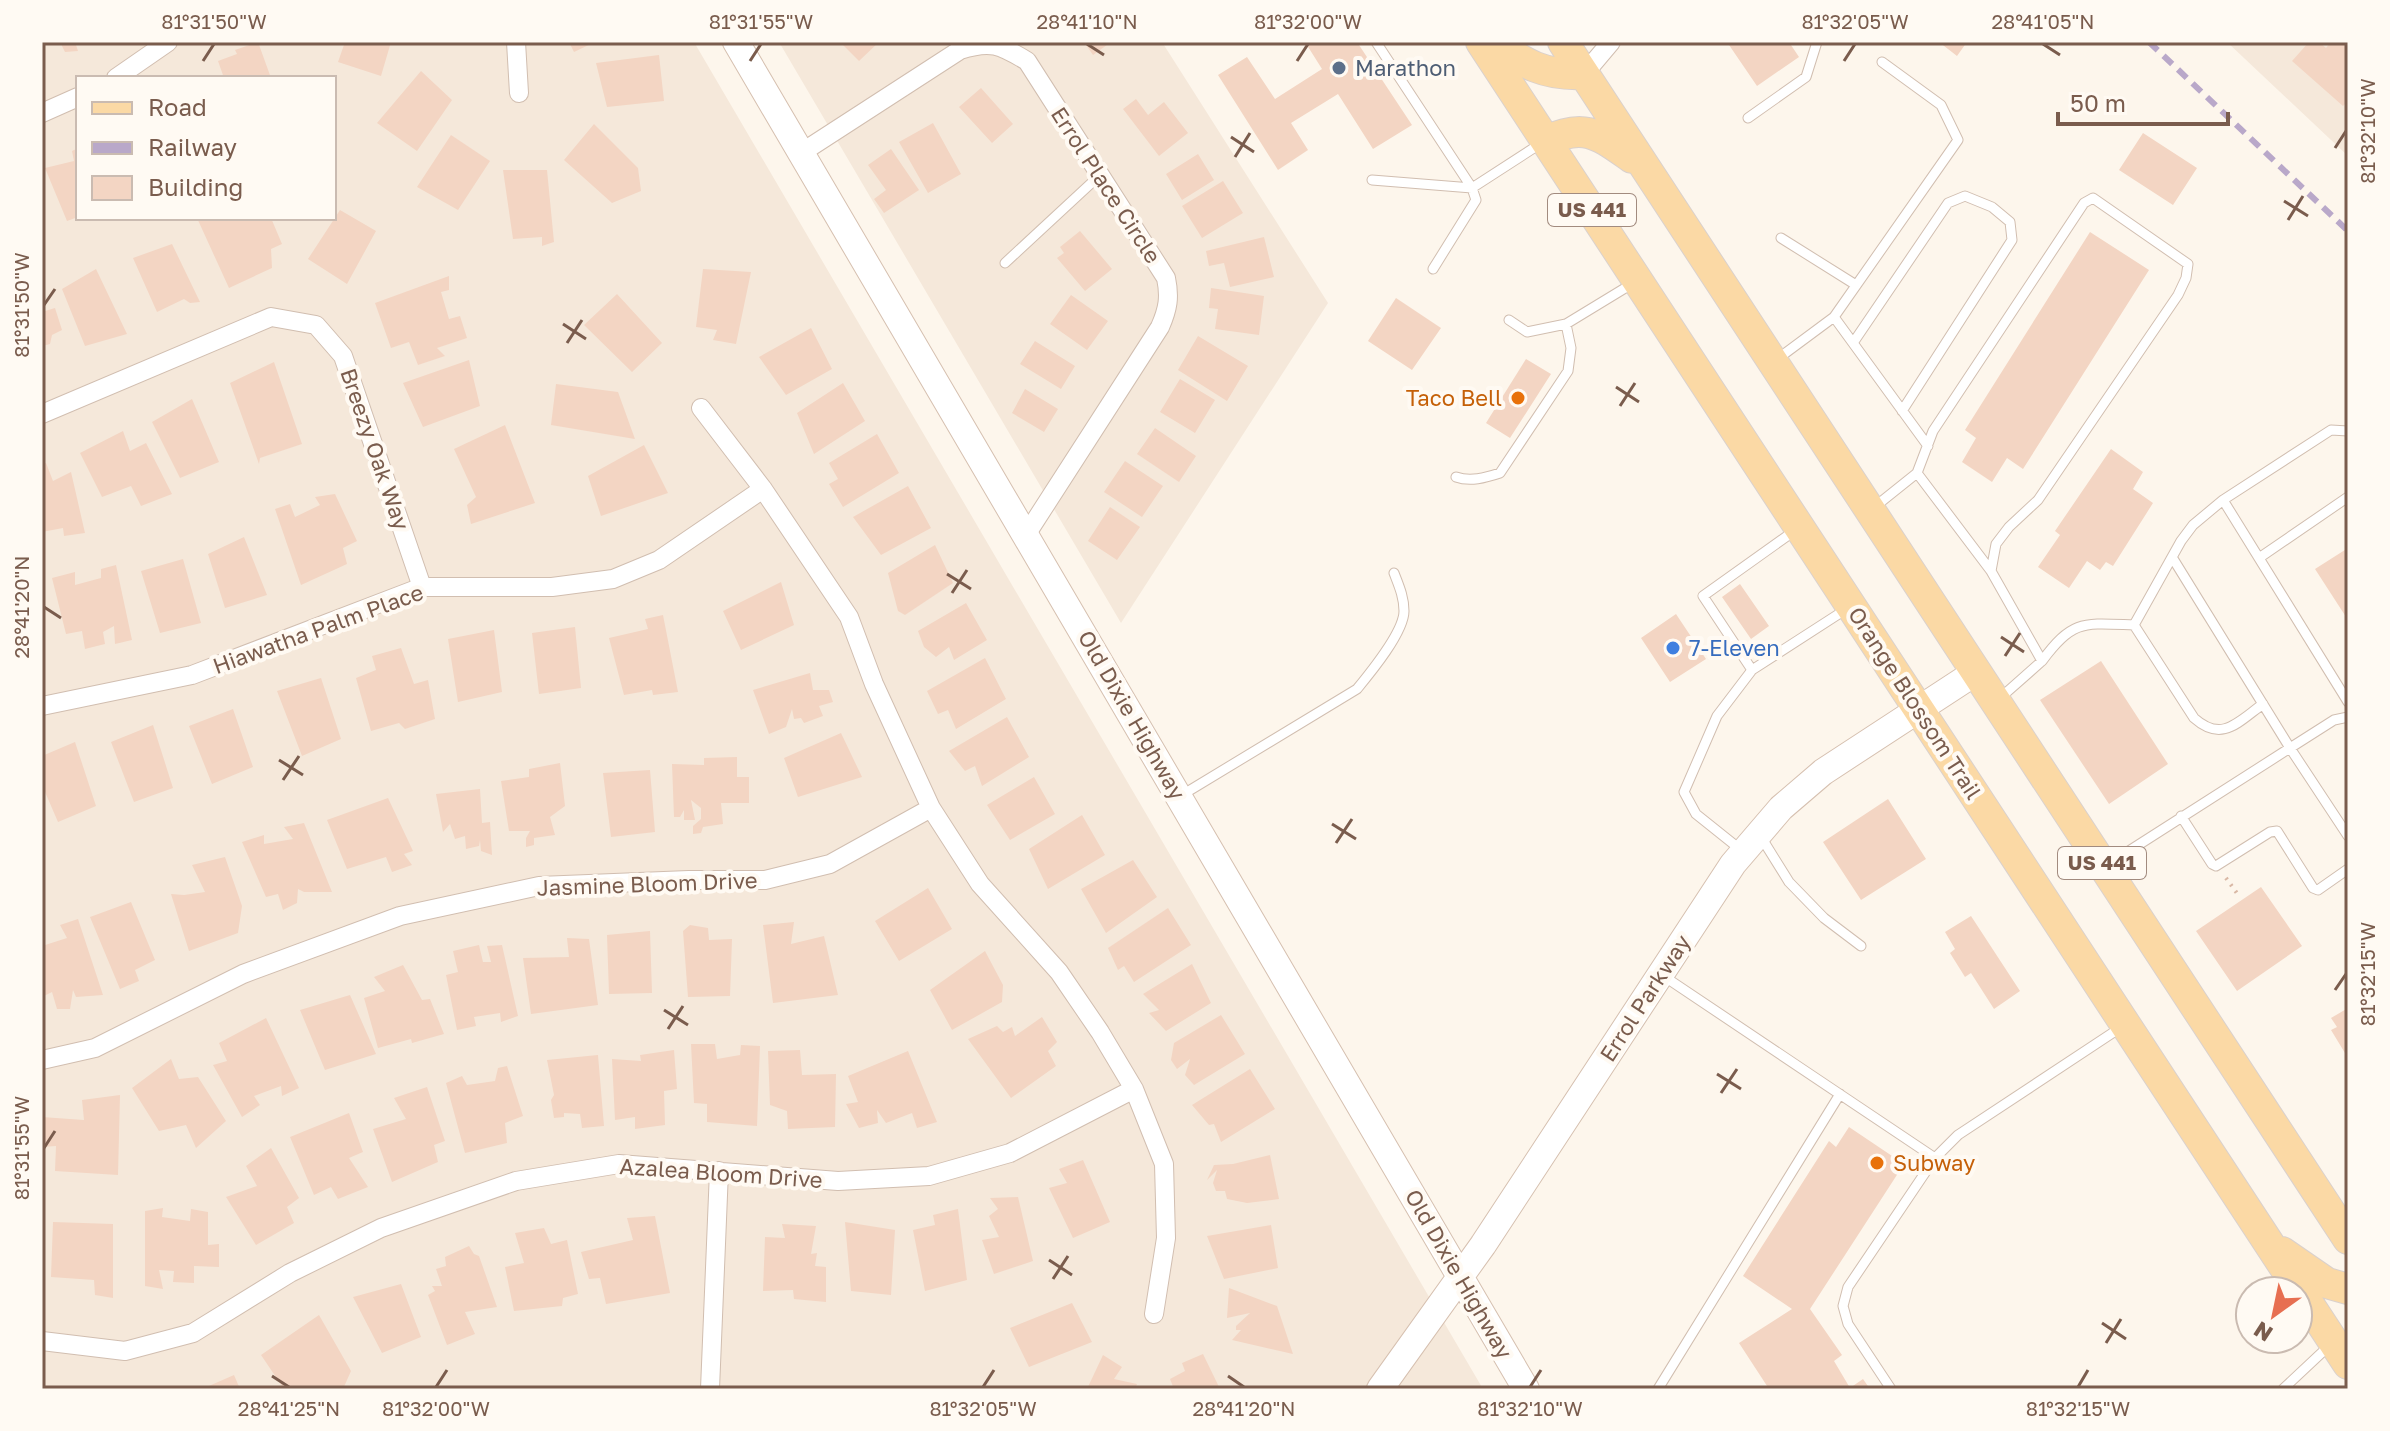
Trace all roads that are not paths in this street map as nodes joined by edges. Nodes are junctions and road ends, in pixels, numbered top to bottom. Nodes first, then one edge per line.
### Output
1 (168, 42) edge
2 (516, 42) edge
3 (736, 42) edge
4 (1376, 42) edge
5 (1481, 42) edge
6 (1493, 42) edge
7 (1563, 42) edge
8 (1611, 42) edge
9 (1817, 42) edge
10 (1882, 62) dead end
11 (1584, 74) junction
12 (119, 76) edge
13 (519, 93) dead end
14 (76, 98) edge
15 (42, 113) edge
16 (1748, 118) dead end
17 (1546, 141) junction
18 (801, 153) junction
19 (1646, 169) junction
20 (1100, 175) junction
21 (1372, 180) dead end
22 (1472, 188) junction
23 (1781, 238) dead end
24 (1005, 263) dead end
25 (1433, 269) dead end
26 (1638, 280) junction
27 (1856, 285) junction
28 (1834, 317) junction
29 (1509, 320) dead end
30 (1566, 324) junction
31 (1853, 343) junction
32 (1773, 362) junction
33 (701, 408) dead end
34 (1902, 411) junction
35 (42, 414) edge
36 (2348, 431) edge
37 (1928, 446) junction
38 (1917, 473) junction
39 (1456, 477) dead end
40 (763, 489) junction
41 (2348, 497) edge
42 (2223, 500) junction
43 (1871, 510) junction
44 (1799, 527) junction
45 (1026, 535) junction
46 (2172, 557) junction
47 (2259, 558) junction
48 (1991, 571) junction
49 (1394, 573) dead end
50 (422, 587) junction
51 (1851, 606) junction
52 (2134, 625) junction
53 (2042, 661) junction
54 (1752, 670) junction
55 (1976, 672) junction
56 (1996, 701) junction
57 (2348, 702) edge
58 (2263, 704) junction
59 (42, 706) edge
60 (1919, 710) junction
61 (2348, 717) edge
62 (2290, 748) junction
63 (1180, 796) junction
64 (931, 808) junction
65 (2181, 816) junction
66 (2348, 836) edge
67 (1752, 843) junction
68 (2104, 867) junction
69 (2348, 869) edge
70 (1861, 946) dead end
71 (1661, 973) junction
72 (2126, 1024) junction
73 (42, 1060) edge
74 (1134, 1089) junction
75 (1840, 1094) junction
76 (1935, 1158) junction
77 (719, 1171) junction
78 (2348, 1239) edge
79 (2270, 1244) junction
80 (1461, 1276) junction
81 (2348, 1289) edge
82 (1154, 1314) dead end
83 (42, 1341) edge
84 (2343, 1347) edge
85 (710, 1389) edge
86 (1380, 1389) edge
87 (1526, 1389) edge
88 (1658, 1389) edge
89 (1891, 1389) edge
90 (2283, 1389) edge

1 - 12 street
2 - 13 street
3 - 18 street, Old Dixie Highway
4 - 22 lane
5 - 17 main road, Orange Blossom Trail / US 441
6 - 11 main road
7 - 11 main road, US 441
8 - 11 street
9 - 16 lane
10 - 27 lane
11 - 19 main road, US 441
14 - 15 street
17 - 19 main road
17 - 22 lane
17 - 26 main road, Orange Blossom Trail / US 441
18 - 20 street, Errol Place Circle
18 - 45 street, Old Dixie Highway
19 - 32 main road, US 441
20 - 24 lane
20 - 45 street, Errol Place Circle
21 - 22 lane
22 - 25 lane
23 - 27 lane
26 - 30 lane
26 - 44 main road, Orange Blossom Trail / US 441
27 - 28 lane
28 - 31 lane
28 - 32 lane
29 - 30 lane
30 - 39 lane
31 - 34 lane
31 - 34 lane
32 - 43 main road, US 441
33 - 40 street
34 - 37 lane
35 - 50 street, Breezy Oak Way
36 - 42 lane
37 - 38 lane
37 - 48 lane
38 - 43 lane
38 - 48 lane
40 - 50 street, Hiawatha Palm Place
40 - 64 street
41 - 47 lane
42 - 46 lane
42 - 47 lane
43 - 55 main road, US 441
44 - 51 main road, Orange Blossom Trail / US 441
44 - 54 lane
45 - 63 street, Old Dixie Highway
46 - 52 lane
46 - 58 lane
47 - 57 lane
48 - 53 lane
49 - 63 lane
50 - 59 street, Hiawatha Palm Place
51 - 54 lane
51 - 60 main road, Orange Blossom Trail / US 441
52 - 53 lane
52 - 58 lane
53 - 56 lane
54 - 67 lane
55 - 56 main road, US 441
55 - 60 street, Errol Parkway
56 - 68 main road, US 441
58 - 62 lane
60 - 67 street, Errol Parkway
60 - 72 main road, Orange Blossom Trail / US 441
61 - 62 lane
62 - 65 lane
62 - 66 lane
63 - 80 street, Old Dixie Highway
64 - 73 street, Jasmine Bloom Drive
64 - 74 street
65 - 68 lane
65 - 69 lane
67 - 70 lane
67 - 71 street, Errol Parkway
68 - 78 main road, US 441
71 - 75 lane
71 - 80 street, Errol Parkway
72 - 76 lane
72 - 79 main road, Orange Blossom Trail / US 441
74 - 77 street, Azalea Bloom Drive
74 - 82 street
75 - 76 lane
75 - 88 lane
76 - 89 lane
77 - 83 street, Azalea Bloom Drive
77 - 85 street
79 - 81 main road
79 - 84 main road, Orange Blossom Trail / US 441
80 - 86 street, Errol Parkway
80 - 87 street, Old Dixie Highway
84 - 90 lane

